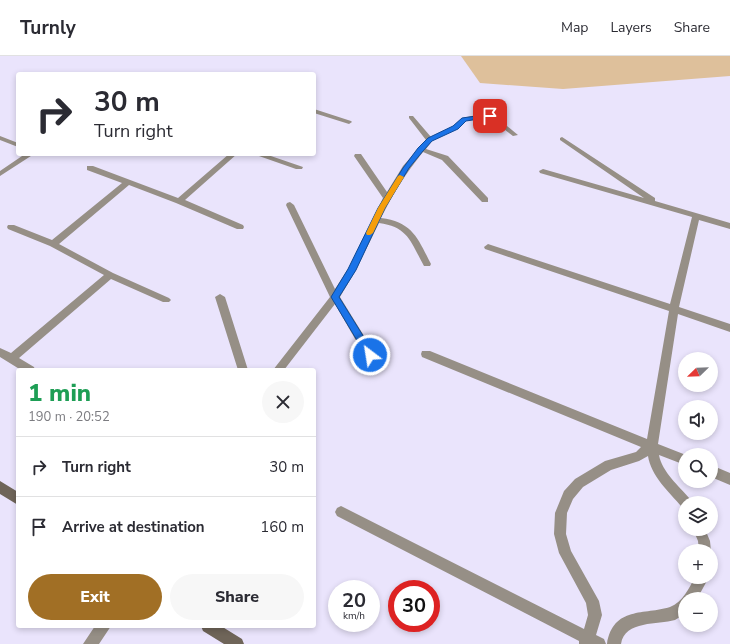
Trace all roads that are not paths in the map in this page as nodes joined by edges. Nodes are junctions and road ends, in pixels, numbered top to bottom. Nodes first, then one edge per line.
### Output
1 (316, 112) edge
2 (411, 117) dead end
3 (350, 122) dead end
4 (515, 135) dead end
5 (0, 138) edge
6 (562, 139) dead end
7 (430, 140) junction
8 (16, 144) edge
9 (421, 149) junction
10 (27, 156) edge
11 (230, 156) edge
12 (263, 156) edge
13 (358, 156) dead end
14 (299, 167) dead end
15 (90, 168) dead end
16 (543, 171) dead end
17 (0, 174) edge
18 (128, 182) junction
19 (387, 198) junction
20 (485, 200) dead end
21 (179, 201) junction
22 (290, 205) dead end
23 (660, 206) junction
24 (696, 217) junction
25 (376, 220) junction
26 (730, 226) edge
27 (11, 227) dead end
28 (240, 227) dead end
29 (53, 244) junction
30 (488, 247) dead end
31 (427, 264) dead end
32 (110, 275) junction
33 (220, 297) dead end
34 (335, 297) junction
35 (166, 300) dead end
36 (674, 309) junction
37 (730, 328) edge
38 (0, 352) edge
39 (426, 354) dead end
40 (370, 355) dead end
41 (12, 358) junction
42 (27, 368) edge
43 (242, 368) edge
44 (280, 368) edge
45 (652, 446) junction
46 (678, 457) edge
47 (718, 474) edge
48 (730, 479) edge
49 (0, 487) edge
50 (680, 496) edge
51 (16, 498) edge
52 (341, 512) dead end
53 (678, 610) edge
54 (102, 628) edge
55 (211, 628) edge
56 (591, 642) edge
57 (90, 644) edge
58 (237, 644) edge
59 (614, 644) edge

1 - 3 street
2 - 7 street
4 - 7 street
5 - 8 street
6 - 23 street
7 - 9 street
9 - 19 street
9 - 20 street
10 - 17 street
11 - 21 street
12 - 14 street
13 - 19 street
15 - 18 street
16 - 23 street
18 - 21 street
18 - 29 street
19 - 25 street
21 - 28 street
22 - 34 street
23 - 24 street
24 - 26 street
24 - 36 street
25 - 31 street
25 - 34 street
27 - 29 street
29 - 32 street
30 - 36 street
32 - 35 street
32 - 41 street
33 - 43 street
34 - 40 street
34 - 44 street
36 - 37 street
36 - 45 street
38 - 41 street
39 - 45 street
41 - 42 street
45 - 46 street
45 - 50 street
45 - 56 street
47 - 48 street
49 - 51 street
52 - 56 street
53 - 59 street
54 - 57 street
55 - 58 street

